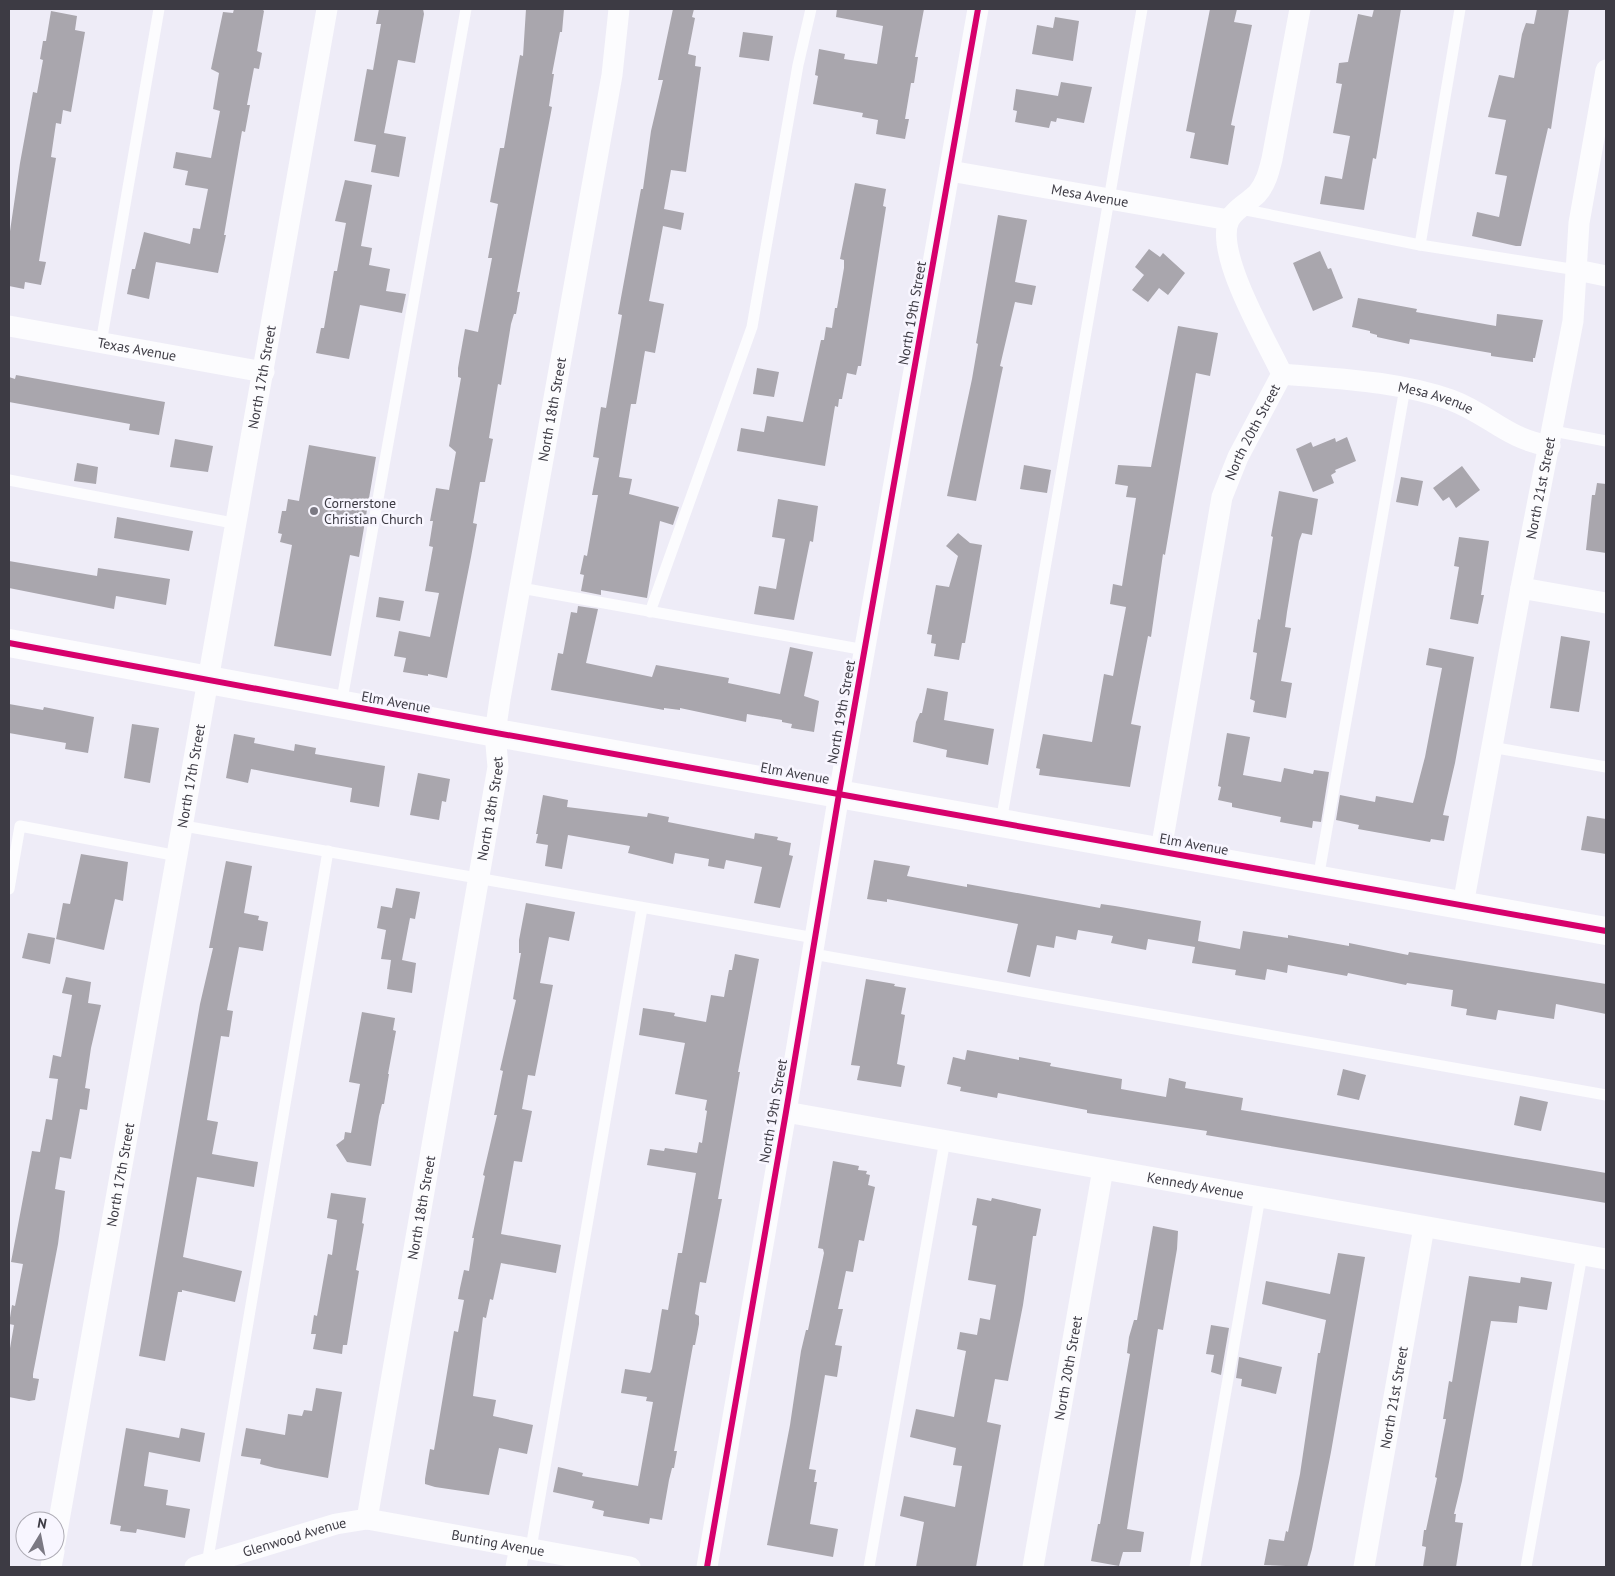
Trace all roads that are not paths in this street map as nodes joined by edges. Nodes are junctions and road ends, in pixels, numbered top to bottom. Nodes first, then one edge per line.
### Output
1 (159, 9) edge
2 (328, 9) edge
3 (466, 9) edge
4 (620, 9) edge
5 (811, 9) edge
6 (978, 9) edge
7 (1142, 9) edge
8 (1300, 9) edge
9 (1460, 9) edge
10 (1606, 70) edge
11 (1603, 110) edge
12 (950, 171) junction
13 (1109, 198) junction
14 (1235, 214) junction
15 (1420, 245) junction
16 (1577, 270) junction
17 (1606, 276) edge
18 (9, 326) edge
19 (101, 343) junction
20 (264, 372) junction
21 (1282, 374) junction
22 (1404, 388) junction
23 (1552, 439) junction
24 (1606, 441) edge
25 (9, 480) edge
26 (238, 524) junction
27 (521, 588) junction
28 (1521, 588) junction
29 (1606, 603) edge
30 (650, 612) junction
31 (9, 643) edge
32 (865, 650) junction
33 (210, 681) junction
34 (341, 705) junction
35 (495, 733) junction
36 (1491, 747) junction
37 (1606, 767) edge
38 (839, 794) junction
39 (1001, 822) junction
40 (184, 826) junction
41 (1161, 850) junction
42 (328, 852) junction
43 (178, 856) junction
44 (477, 878) junction
45 (1318, 879) junction
46 (9, 889) edge
47 (1463, 905) junction
48 (642, 908) junction
49 (1606, 931) edge
50 (814, 946) junction
51 (1606, 1095) edge
52 (786, 1112) junction
53 (945, 1140) junction
54 (1103, 1169) junction
55 (1260, 1197) junction
56 (1424, 1227) junction
57 (1582, 1254) junction
58 (1606, 1259) edge
59 (61, 1511) edge
60 (367, 1519) junction
61 (525, 1548) junction
62 (201, 1565) edge
63 (516, 1567) edge
64 (630, 1567) edge
65 (707, 1567) edge
66 (869, 1567) edge
67 (1033, 1567) edge
68 (1195, 1567) edge
69 (1364, 1567) edge
70 (1526, 1567) edge

1 - 19 lane
2 - 20 street, North 17th Street
3 - 34 lane
4 - 27 street, North 18th Street
5 - 30 lane
6 - 12 street, North 19th Street
7 - 13 lane
8 - 14 street
9 - 15 lane
10 - 11 street, North 21st Street
11 - 16 street, North 21st Street
12 - 13 street, Mesa Avenue
12 - 32 street, North 19th Street
13 - 14 street, Mesa Avenue
13 - 39 lane
14 - 15 lane
14 - 21 street, North 20th Street
15 - 16 lane
16 - 17 street
16 - 23 street, North 21st Street
18 - 19 street, Texas Avenue
19 - 20 street, Texas Avenue
20 - 26 street, North 17th Street
21 - 22 street, Mesa Avenue
21 - 41 street, North 20th Street
22 - 23 street, Mesa Avenue
22 - 45 lane
23 - 24 lane
23 - 28 street, North 21st Street
25 - 26 lane
26 - 33 street, North 17th Street
27 - 30 lane
27 - 35 street, North 18th Street
28 - 29 street
28 - 36 street, North 21st Street
30 - 32 lane
31 - 33 street, Elm Avenue
32 - 38 street, North 19th Street
33 - 34 street, Elm Avenue
33 - 40 street, North 17th Street
34 - 35 street, Elm Avenue
35 - 38 street, Elm Avenue
35 - 44 street, North 18th Street
36 - 37 lane
36 - 47 street, North 21st Street
38 - 39 street, Elm Avenue
38 - 50 street, North 19th Street
39 - 41 street, Elm Avenue
40 - 42 lane
40 - 43 street, North 17th Street
41 - 45 street, Elm Avenue
42 - 44 lane
42 - 62 lane
43 - 46 lane
43 - 59 street, North 17th Street
44 - 48 lane
44 - 60 street, North 18th Street
45 - 47 street, Elm Avenue
47 - 49 street, Elm Avenue
48 - 50 lane
48 - 61 lane
50 - 51 lane
50 - 52 street, North 19th Street
52 - 53 street, Kennedy Avenue
52 - 65 street, North 19th Street
53 - 54 street, Kennedy Avenue
53 - 66 lane
54 - 55 street, Kennedy Avenue
54 - 67 street, North 20th Street
55 - 56 street, Kennedy Avenue
55 - 68 lane
56 - 57 street, Kennedy Avenue
56 - 69 street, North 21st Street
57 - 58 street, Kennedy Avenue
57 - 70 lane
60 - 61 street, Bunting Avenue
60 - 62 street, Glenwood Avenue
61 - 63 street
61 - 64 street, Bunting Avenue

